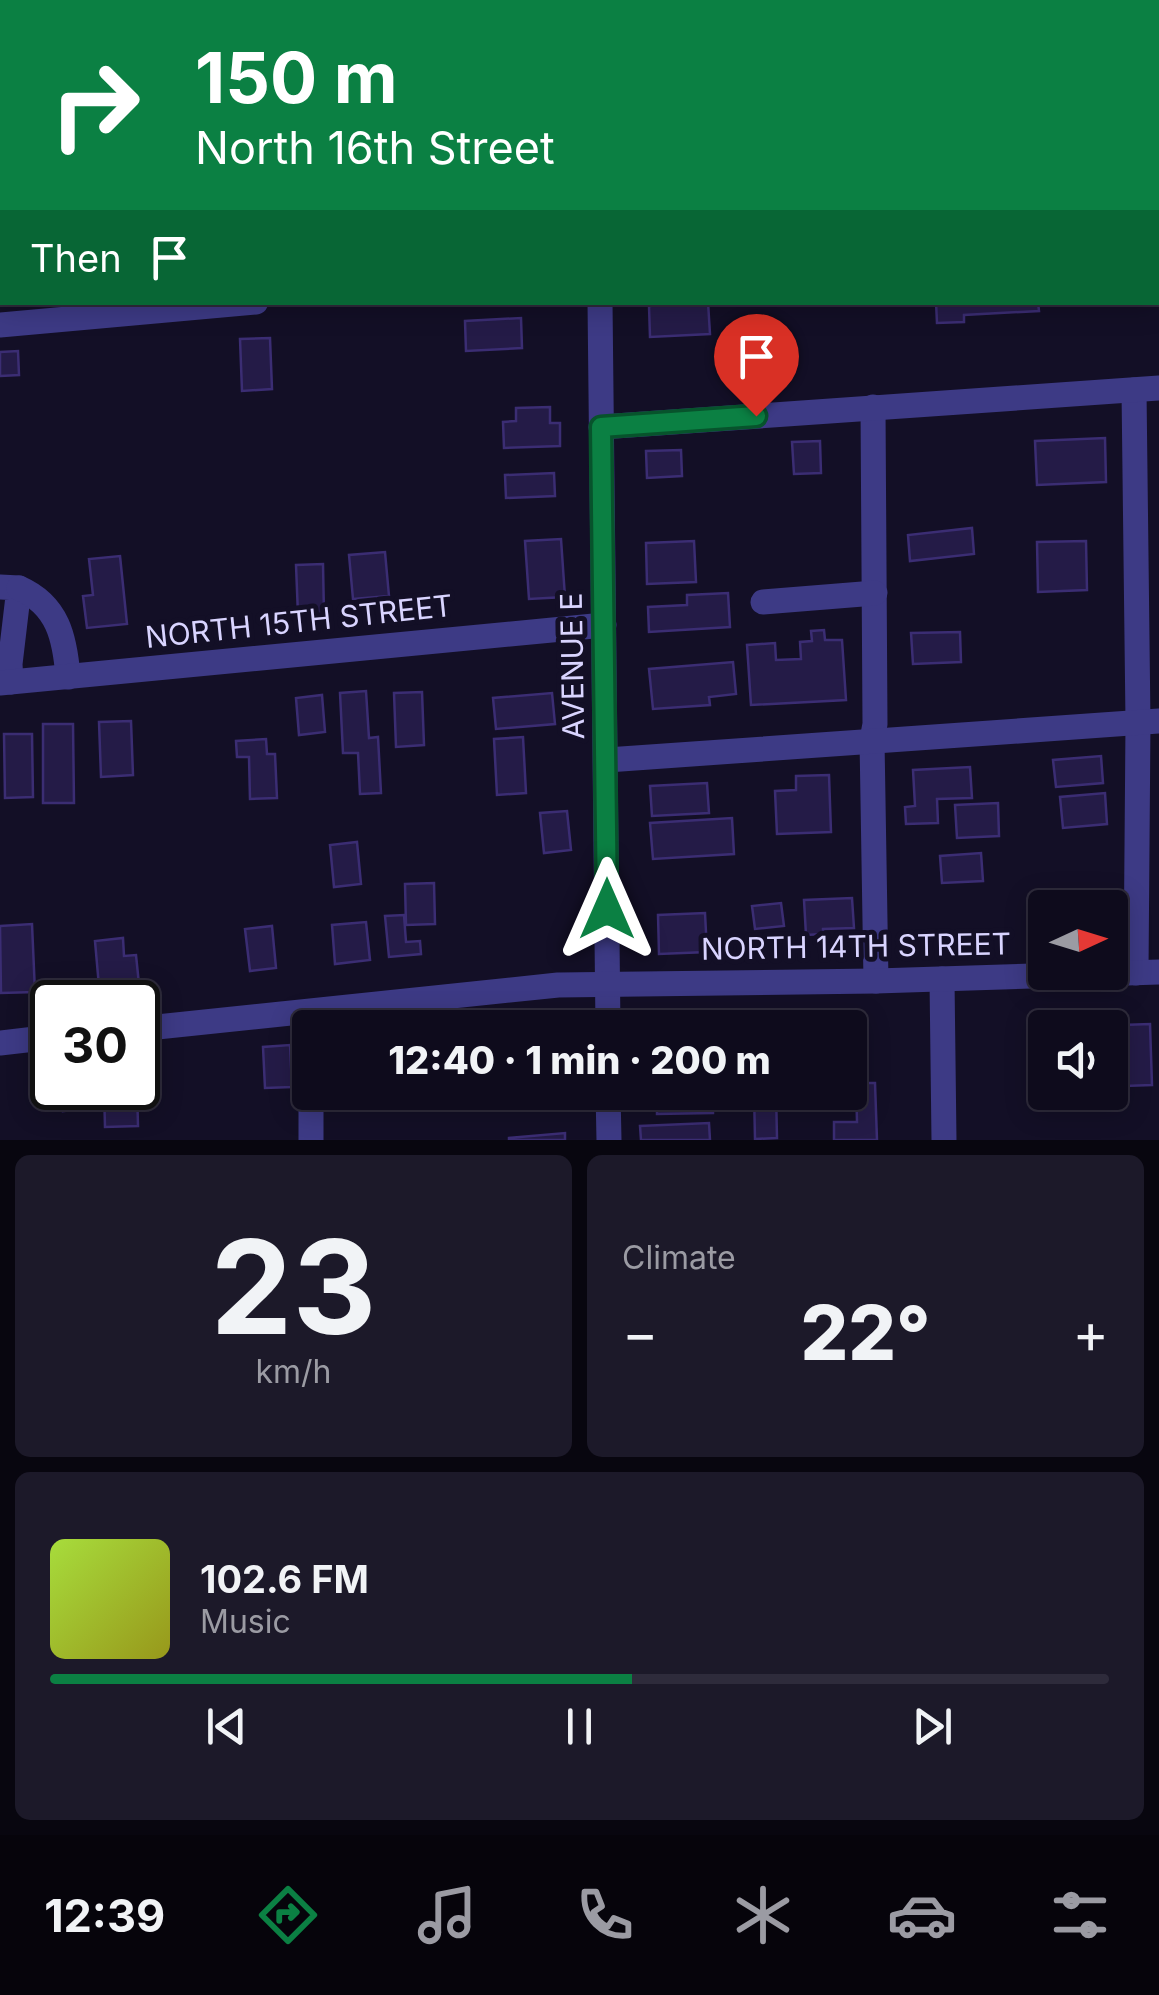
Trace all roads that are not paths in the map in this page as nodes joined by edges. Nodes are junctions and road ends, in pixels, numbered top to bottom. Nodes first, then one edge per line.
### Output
1 (223, 305) edge
2 (600, 305) edge
3 (0, 325) edge
4 (1147, 389) edge
5 (873, 407) junction
6 (601, 427) junction
7 (10, 588) edge
8 (875, 593) junction
9 (763, 602) dead end
10 (604, 625) junction
11 (68, 677) junction
12 (5, 682) edge
13 (1148, 721) edge
14 (872, 740) junction
15 (607, 760) junction
16 (1147, 973) edge
17 (942, 979) junction
18 (876, 981) junction
19 (607, 984) junction
20 (378, 1010) edge
21 (608, 1010) edge
22 (292, 1020) edge
23 (160, 1028) edge
24 (30, 1040) edge
25 (0, 1043) edge
26 (310, 1110) edge
27 (608, 1110) edge
28 (311, 1140) edge
29 (609, 1140) edge
30 (944, 1140) edge

1 - 3 street
2 - 6 street, AVENUE E
4 - 5 street
4 - 13 street
5 - 6 street
5 - 8 street
6 - 10 street, AVENUE E
7 - 11 street
7 - 12 street
8 - 9 street
8 - 14 street
10 - 11 street, NORTH 15TH STREET
10 - 15 street, AVENUE E
11 - 12 street, NORTH 15TH STREET
13 - 14 street
13 - 16 street
14 - 15 street
14 - 18 street
15 - 19 street, AVENUE E
16 - 17 street, NORTH 14TH STREET
17 - 18 street, NORTH 14TH STREET
17 - 30 street
18 - 19 street, NORTH 14TH STREET
19 - 20 street, NORTH 14TH STREET
19 - 21 street, AVENUE E
22 - 23 street, NORTH 14TH STREET
24 - 25 street
26 - 28 street
27 - 29 street

